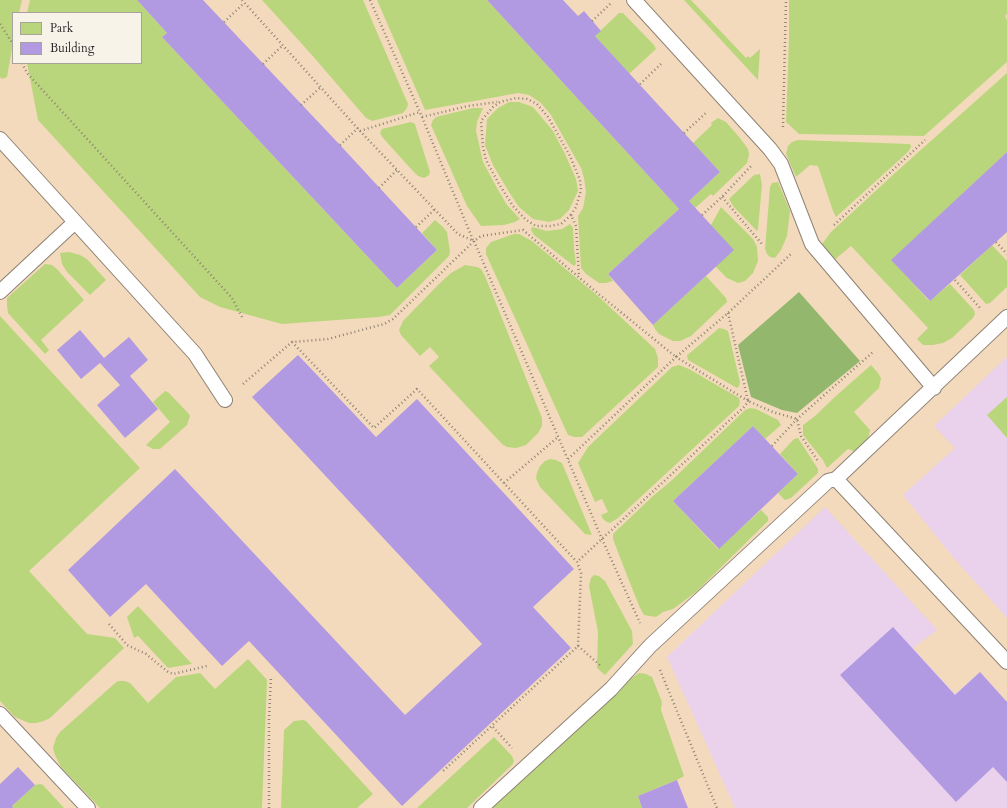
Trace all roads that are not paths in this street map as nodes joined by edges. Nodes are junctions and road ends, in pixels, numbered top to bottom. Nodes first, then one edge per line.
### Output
1 (634, 0) edge
2 (0, 139) edge
3 (75, 222) junction
4 (0, 292) edge
5 (1007, 317) edge
6 (934, 388) junction
7 (225, 400) road end
8 (832, 480) junction
9 (1007, 662) edge
10 (0, 714) edge
11 (88, 808) edge
12 (481, 808) edge

1 - 6 lane
2 - 3 lane
3 - 4 lane
3 - 7 lane
5 - 6 lane
6 - 8 lane
8 - 9 lane
8 - 12 lane
10 - 11 lane

